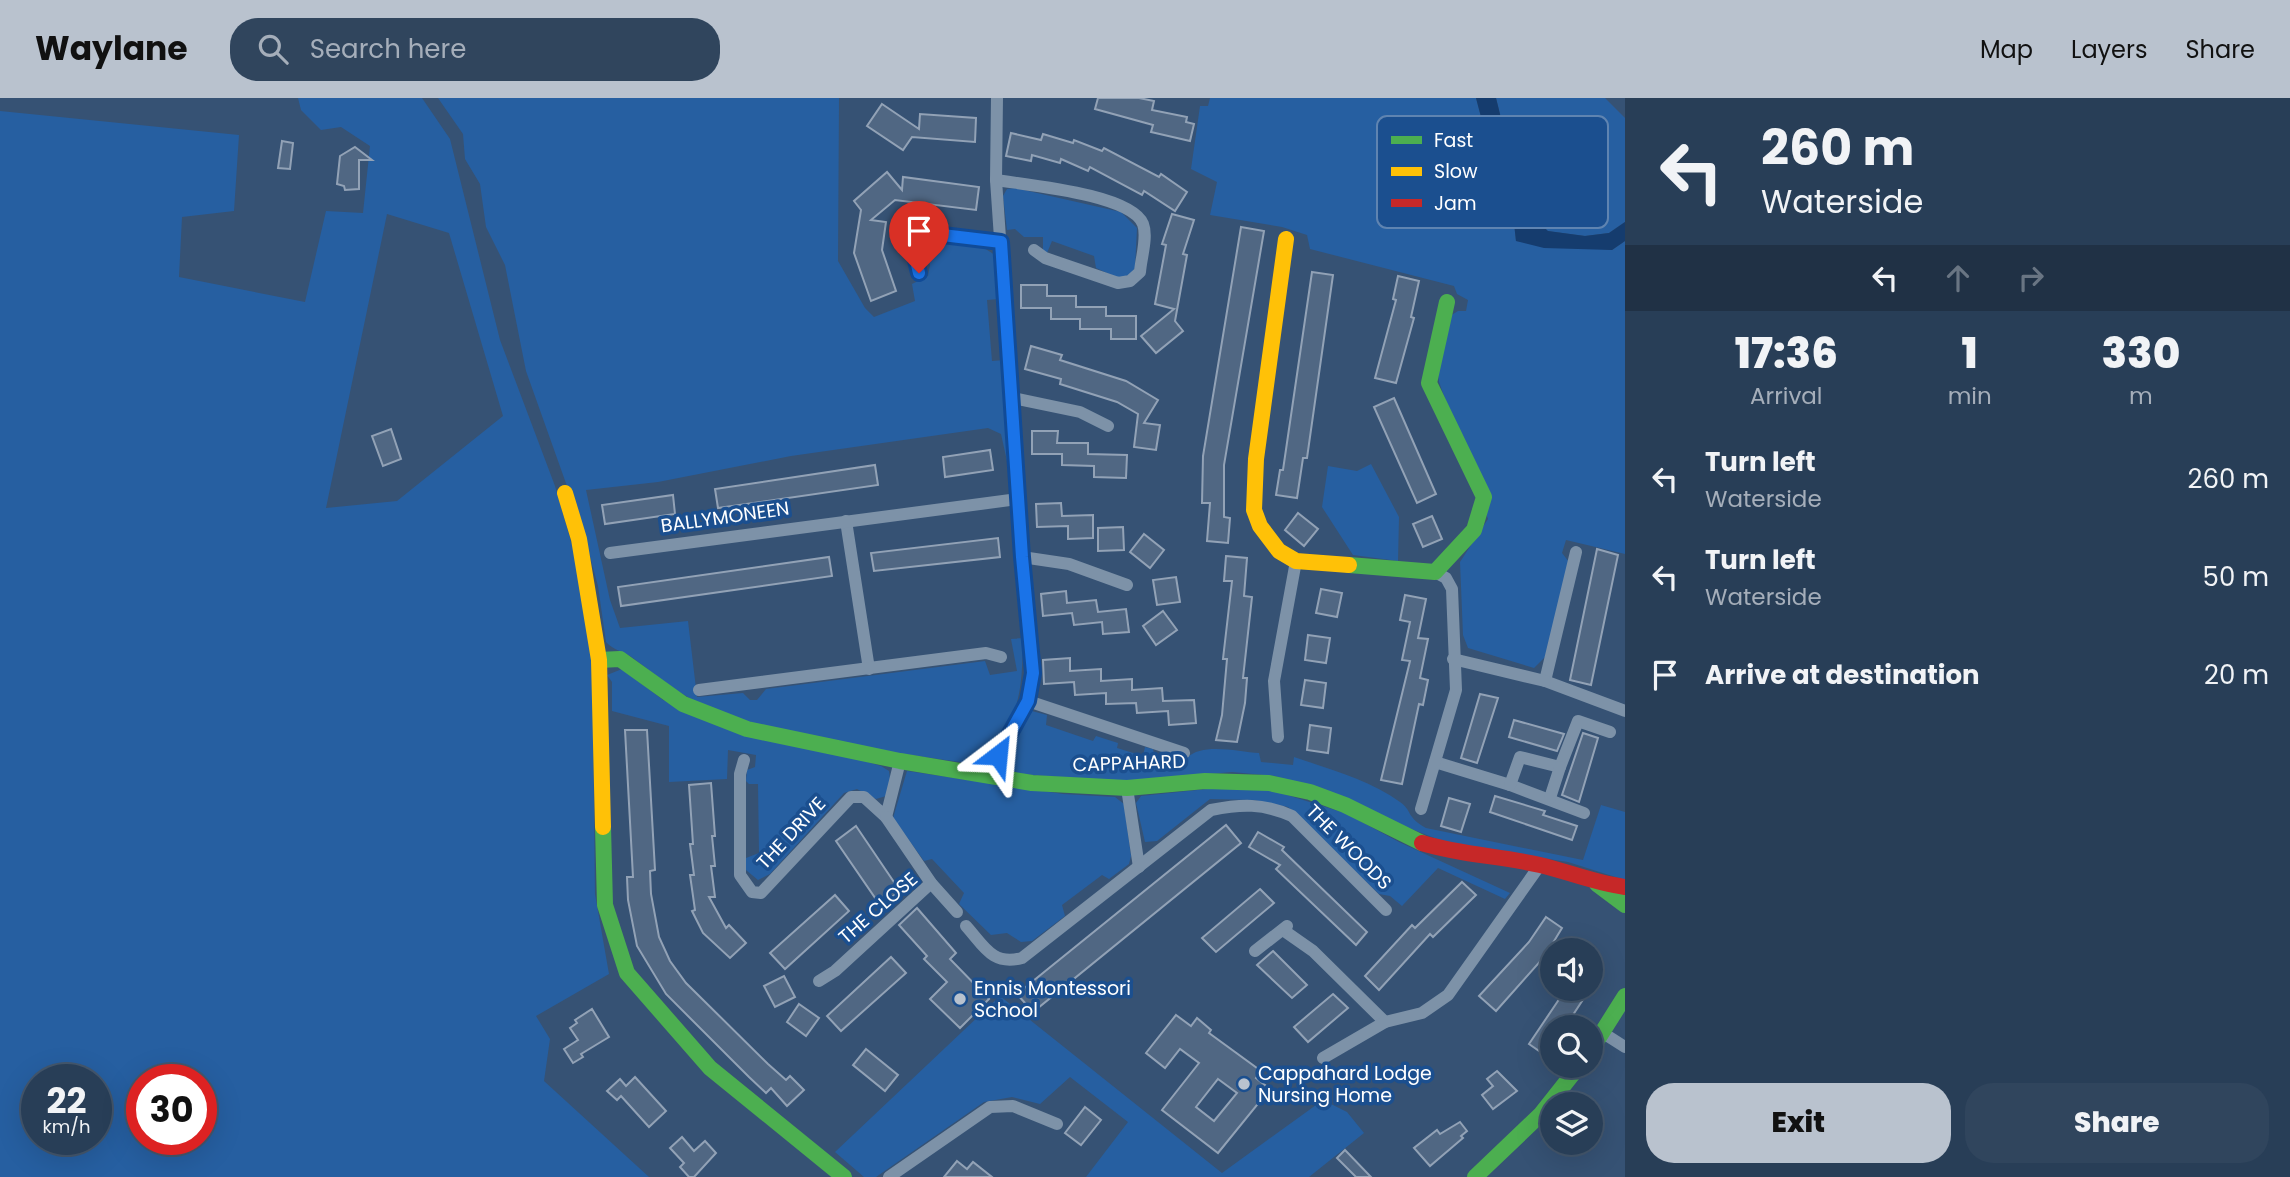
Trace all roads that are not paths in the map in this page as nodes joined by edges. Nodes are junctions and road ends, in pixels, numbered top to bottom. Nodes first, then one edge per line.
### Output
1 (997, 98) edge
2 (996, 180) junction
3 (906, 216) dead end
4 (909, 231) junction
5 (1286, 239) dead end
6 (1001, 242) junction
7 (1034, 250) dead end
8 (919, 273) dead end
9 (1447, 302) dead end
10 (1013, 398) junction
11 (1108, 426) dead end
12 (565, 493) dead end
13 (1018, 499) junction
14 (846, 521) junction
15 (1576, 552) dead end
16 (610, 553) dead end
17 (1022, 557) junction
18 (1296, 561) junction
19 (1435, 572) junction
20 (1127, 585) dead end
21 (1001, 657) dead end
22 (1454, 659) junction
23 (598, 660) junction
24 (869, 669) junction
25 (1545, 681) junction
26 (699, 690) dead end
27 (1028, 701) junction
28 (1625, 712) edge
29 (1610, 732) dead end
30 (1278, 737) dead end
31 (1184, 753) dead end
32 (744, 760) dead end
33 (900, 761) junction
34 (1435, 762) junction
35 (1560, 767) junction
36 (991, 776) junction
37 (1510, 785) junction
38 (1127, 788) junction
39 (1550, 798) junction
40 (1421, 809) dead end
41 (1584, 813) dead end
42 (886, 817) junction
43 (1540, 865) junction
44 (1139, 867) junction
45 (930, 883) junction
46 (1597, 883) junction
47 (1625, 887) edge
48 (1625, 905) edge
49 (1386, 910) dead end
50 (957, 912) dead end
51 (966, 926) dead end
52 (1255, 951) dead end
53 (819, 981) dead end
54 (1625, 996) edge
55 (1385, 1022) junction
56 (1603, 1033) joint
57 (1625, 1047) edge
58 (1323, 1058) dead end
59 (1570, 1078) edge
60 (1057, 1124) dead end
61 (844, 1177) edge
62 (889, 1177) edge
63 (1475, 1177) edge

1 - 2 street
2 - 6 street
2 - 7 street
3 - 4 street
4 - 6 street
4 - 8 street
5 - 18 street
6 - 10 street
9 - 19 street
10 - 11 street
10 - 13 street
12 - 23 street
13 - 14 street, BALLYMONEEN
13 - 17 street
14 - 16 street, BALLYMONEEN
14 - 24 street
15 - 25 street
17 - 20 street
17 - 27 street
18 - 19 street
18 - 30 street
19 - 22 street
21 - 24 street
22 - 25 street
22 - 34 street
23 - 33 street, CAPPAHARD
23 - 61 street
24 - 26 street
25 - 28 street
27 - 31 street
27 - 36 street
29 - 35 street
32 - 42 street, THE DRIVE
33 - 36 street, CAPPAHARD
33 - 42 street
34 - 37 street
34 - 40 street
35 - 37 street
35 - 39 street
36 - 38 street, CAPPAHARD
37 - 39 street
38 - 43 street, CAPPAHARD
38 - 44 street
39 - 41 street
42 - 45 street
43 - 46 street, CAPPAHARD
43 - 55 street
44 - 49 street, THE WOODS
44 - 51 street, THE WOODS
45 - 50 street, THE CLOSE
45 - 53 street, THE CLOSE
46 - 47 street, CAPPAHARD
46 - 48 street
52 - 55 street
54 - 56 street
55 - 58 street
56 - 57 street
59 - 63 street
60 - 62 street

